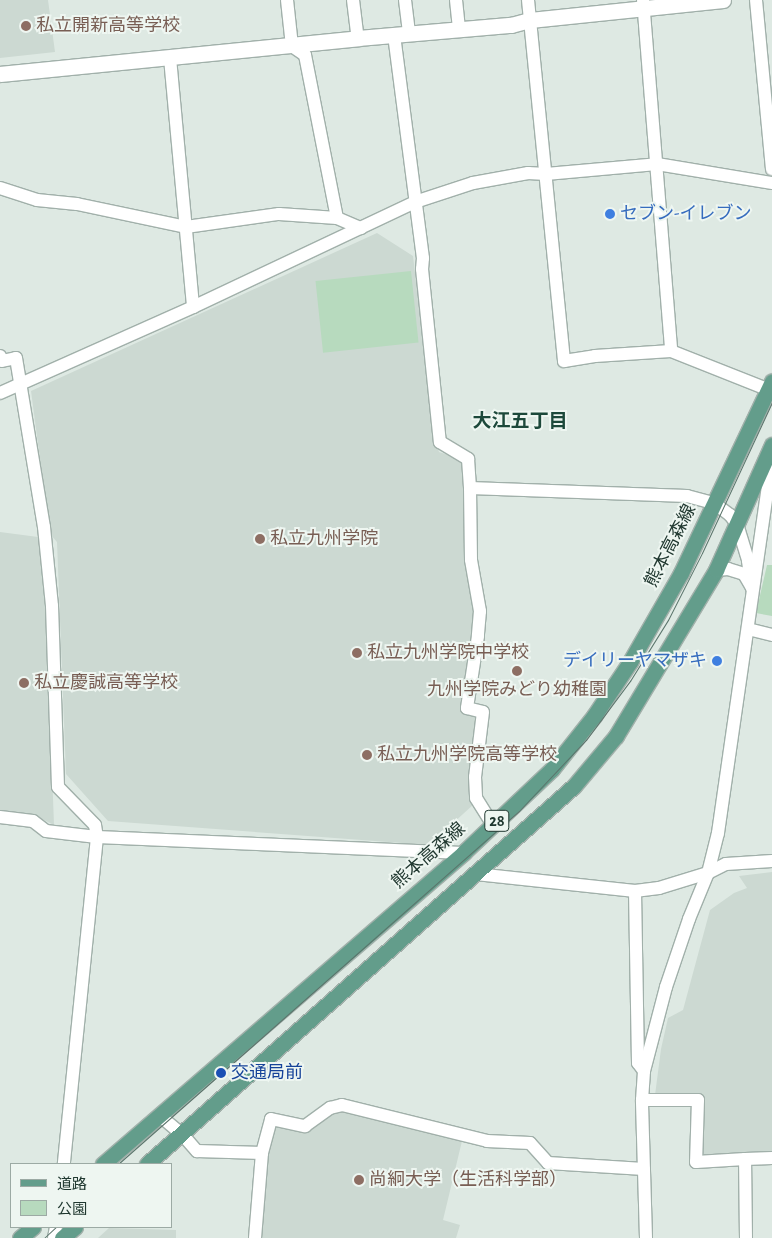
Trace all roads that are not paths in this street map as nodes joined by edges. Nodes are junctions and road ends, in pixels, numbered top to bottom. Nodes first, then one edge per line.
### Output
1 (287, 0) edge
2 (353, 0) edge
3 (405, 0) edge
4 (456, 0) edge
5 (528, 0) edge
6 (723, 0) edge
7 (756, 0) edge
8 (643, 4) edge
9 (530, 20) junction
10 (460, 30) junction
11 (401, 34) junction
12 (358, 38) junction
13 (292, 46) junction
14 (170, 58) junction
15 (0, 74) edge
16 (657, 164) junction
17 (772, 169) edge
18 (546, 174) junction
19 (772, 183) edge
20 (0, 188) edge
21 (415, 202) junction
22 (336, 218) junction
23 (186, 227) junction
24 (361, 228) junction
25 (193, 307) junction
26 (671, 352) junction
27 (0, 356) edge
28 (21, 383) junction
29 (771, 387) edge
30 (0, 393) edge
31 (772, 445) edge
32 (772, 457) edge
33 (470, 488) junction
34 (714, 503) junction
35 (737, 524) junction
36 (716, 570) junction
37 (752, 588) junction
38 (748, 630) junction
39 (772, 634) edge
40 (0, 817) edge
41 (493, 825) junction
42 (97, 837) junction
43 (463, 853) junction
44 (772, 861) edge
45 (772, 868) edge
46 (708, 873) junction
47 (476, 874) junction
48 (635, 891) junction
49 (644, 1071) junction
50 (642, 1100) junction
51 (159, 1115) junction
52 (182, 1134) junction
53 (262, 1153) junction
54 (772, 1158) edge
55 (745, 1159) junction
56 (64, 1163) edge
57 (104, 1163) edge
58 (148, 1163) edge
59 (644, 1170) junction
60 (32, 1228) edge
61 (74, 1228) edge
62 (20, 1238) edge
63 (62, 1238) edge
64 (255, 1238) edge
65 (646, 1238) edge
66 (746, 1238) edge

1 - 13 street
2 - 12 street
3 - 11 street
4 - 10 street
5 - 9 street
6 - 8 street
7 - 17 street
8 - 9 street
8 - 16 street
9 - 10 street
9 - 18 street
10 - 11 street
11 - 12 street
11 - 21 street
12 - 13 street
13 - 14 street
13 - 22 street
14 - 15 street
14 - 23 street
16 - 18 street
16 - 19 street
16 - 26 street
18 - 21 street
18 - 26 street
20 - 23 street
21 - 24 street
21 - 33 street
22 - 23 street
22 - 24 street
23 - 25 street
24 - 25 street
25 - 28 street
26 - 29 street
27 - 28 street
28 - 30 street
28 - 42 street
29 - 34 main road, 熊本高森線 / 28
31 - 35 main road, 28
32 - 37 street
33 - 34 street
33 - 41 street
34 - 35 street
34 - 41 main road, 熊本高森線 / 28
35 - 36 main road, 28
35 - 37 street
36 - 37 street
36 - 47 main road, 28
37 - 38 street
38 - 39 street
38 - 46 street
40 - 42 street
41 - 43 main road, 熊本高森線 / 28
42 - 43 street
42 - 56 street
43 - 51 main road, 熊本高森線 / 28
44 - 46 street
45 - 46 street
46 - 48 street
46 - 49 street
47 - 48 street
47 - 52 main road, 28
48 - 49 street
49 - 50 street
50 - 55 street
50 - 59 street
51 - 52 street
51 - 57 main road, 熊本高森線 / 28
52 - 53 street
52 - 58 main road, 28
53 - 59 street
53 - 64 street
54 - 55 street
55 - 66 street
59 - 65 street
60 - 62 main road
61 - 63 main road

